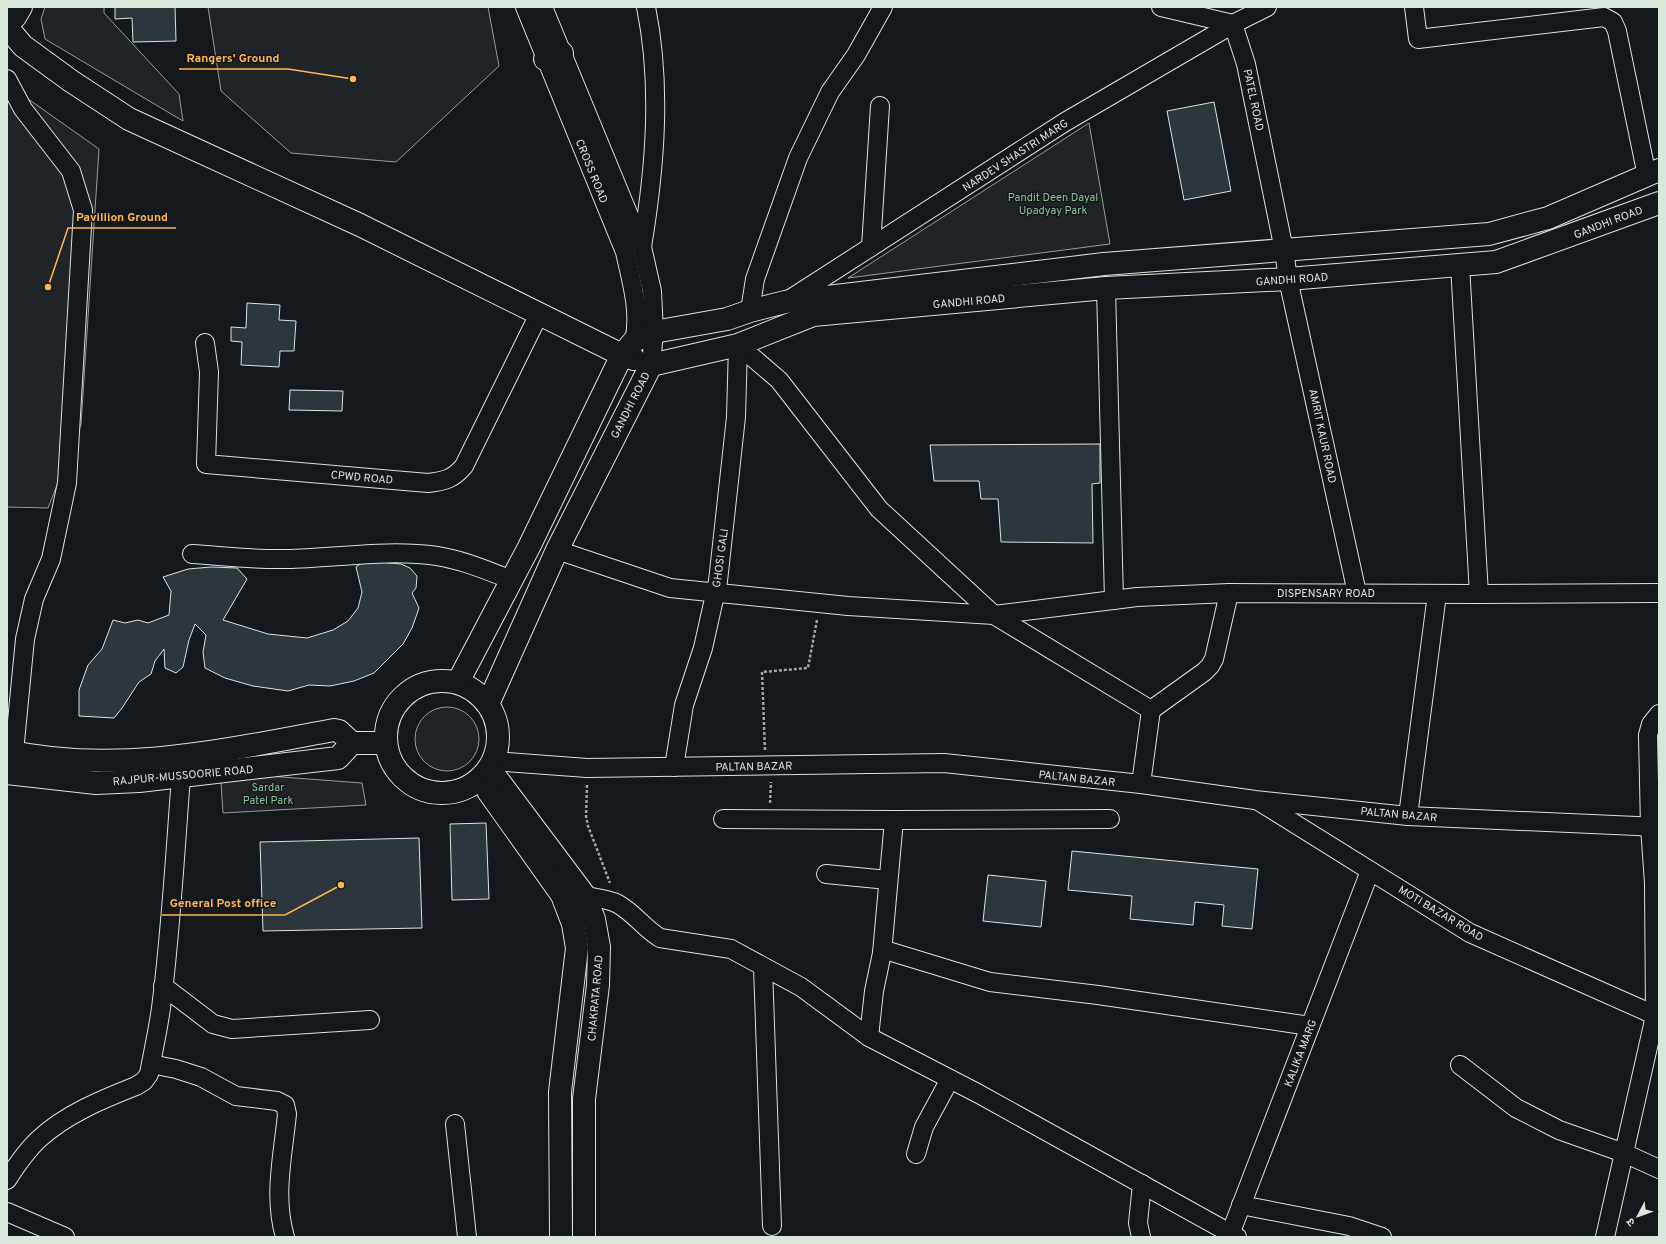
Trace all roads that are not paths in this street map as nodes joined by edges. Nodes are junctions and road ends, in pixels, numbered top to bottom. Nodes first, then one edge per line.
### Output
1 (21, 7) edge
2 (524, 7) edge
3 (544, 7) edge
4 (646, 7) edge
5 (883, 7) edge
6 (1160, 7) edge
7 (1267, 7) edge
8 (1414, 7) edge
9 (1251, 11) edge
10 (7, 24) edge
11 (1233, 24) junction
12 (7, 27) edge
13 (554, 56) junction
14 (7, 79) edge
15 (880, 106) dead end
16 (1653, 173) edge
17 (1659, 203) edge
18 (642, 247) junction
19 (871, 247) junction
20 (1284, 250) junction
21 (1460, 266) junction
22 (1288, 280) junction
23 (1106, 288) junction
24 (785, 302) junction
25 (750, 311) junction
26 (539, 314) junction
27 (654, 332) junction
28 (205, 343) dead end
29 (738, 345) junction
30 (628, 348) junction
31 (651, 365) junction
32 (557, 550) junction
33 (192, 554) dead end
34 (512, 580) junction
35 (1229, 593) junction
36 (1357, 593) junction
37 (1659, 593) edge
38 (715, 594) junction
39 (1437, 594) junction
40 (1479, 594) junction
41 (1114, 600) junction
42 (994, 614) junction
43 (458, 682) junction
44 (488, 704) junction
45 (1151, 710) junction
46 (1659, 714) edge
47 (352, 743) junction
48 (385, 743) junction
49 (10, 751) edge
50 (674, 767) junction
51 (487, 769) junction
52 (7, 773) edge
53 (181, 777) junction
54 (1141, 784) junction
55 (1256, 800) junction
56 (1408, 816) junction
57 (723, 819) dead end
58 (1110, 819) dead end
59 (894, 820) junction
60 (1654, 827) edge
61 (1370, 871) junction
62 (826, 874) dead end
63 (888, 880) junction
64 (1657, 884) edge
65 (585, 896) junction
66 (882, 953) junction
67 (763, 967) junction
68 (164, 986) junction
69 (1657, 1016) edge
70 (370, 1020) dead end
71 (1310, 1026) junction
72 (869, 1037) junction
73 (151, 1064) junction
74 (1460, 1065) dead end
75 (950, 1079) junction
76 (455, 1124) dead end
77 (1624, 1153) junction
78 (916, 1154) dead end
79 (1659, 1169) edge
80 (7, 1180) edge
81 (1142, 1184) junction
82 (1241, 1205) junction
83 (7, 1212) edge
84 (772, 1226) dead end
85 (1232, 1236) edge
86 (65, 1237) edge
87 (285, 1237) edge
88 (467, 1237) edge
89 (561, 1237) edge
90 (584, 1237) edge
91 (1141, 1237) edge
92 (1382, 1237) edge
93 (1605, 1237) edge

1 - 10 main road
2 - 13 street, CROSS ROAD
3 - 13 street, CROSS ROAD
4 - 18 street
5 - 25 street
6 - 11 street
7 - 9 street, NARDEV SHASTRI MARG
8 - 16 street
9 - 11 street, NARDEV SHASTRI MARG
11 - 19 street, NARDEV SHASTRI MARG
11 - 20 street, PATEL ROAD
12 - 26 main road
13 - 18 street, CROSS ROAD
13 - 30 street, CROSS ROAD
14 - 49 street
15 - 19 street
16 - 20 main road, GANDHI ROAD
17 - 21 main road, GANDHI ROAD
18 - 27 street, CROSS ROAD
19 - 24 street, NARDEV SHASTRI MARG
20 - 22 street, PATEL ROAD
20 - 24 main road, GANDHI ROAD
21 - 22 main road, GANDHI ROAD
21 - 40 street
22 - 23 main road, GANDHI ROAD
22 - 36 street, AMRIT KAUR ROAD
23 - 29 main road, GANDHI ROAD
23 - 41 street
24 - 25 main road, GANDHI ROAD
25 - 27 main road, GANDHI ROAD
26 - 28 street, CPWD ROAD
26 - 30 main road
27 - 30 main road, GANDHI ROAD
27 - 31 street, CROSS ROAD
29 - 31 main road, GANDHI ROAD
29 - 38 street, GHOSI GALI
29 - 42 street
30 - 31 main road
30 - 34 main road
31 - 32 main road, GANDHI ROAD
32 - 38 street, DISPENSARY ROAD
32 - 44 main road, GANDHI ROAD
33 - 34 street
34 - 43 main road
35 - 36 street, DISPENSARY ROAD
35 - 41 street, DISPENSARY ROAD
35 - 45 street
36 - 39 street, DISPENSARY ROAD
37 - 40 street, DISPENSARY ROAD
38 - 42 street, DISPENSARY ROAD
38 - 50 street, GHOSI GALI
39 - 40 street, DISPENSARY ROAD
39 - 56 street
41 - 42 street, DISPENSARY ROAD
42 - 45 street
43 - 44 main road
43 - 48 main road
44 - 51 main road
45 - 54 street
46 - 60 street
47 - 48 main road
47 - 49 main road, RAJPUR-MUSSOORIE ROAD
47 - 53 main road, RAJPUR-MUSSOORIE ROAD
48 - 51 main road
50 - 51 street, PALTAN BAZAR
50 - 54 street, PALTAN BAZAR
51 - 65 main road, CHAKRATA ROAD
51 - 89 main road, CHAKRATA ROAD
52 - 53 main road, RAJPUR-MUSSOORIE ROAD
53 - 68 street
54 - 55 street, PALTAN BAZAR
55 - 56 street, PALTAN BAZAR
55 - 61 street, MOTI BAZAR ROAD
56 - 60 street, PALTAN BAZAR
57 - 59 street
58 - 59 street
59 - 63 street
60 - 64 street
61 - 69 street, MOTI BAZAR ROAD
61 - 71 street, KALIKA MARG
62 - 63 street
63 - 66 street
64 - 69 street
65 - 67 street
65 - 90 main road, CHAKRATA ROAD
66 - 71 street
66 - 72 street
67 - 72 street
67 - 84 street
68 - 70 street
68 - 73 street
69 - 77 street
71 - 82 street, KALIKA MARG
72 - 75 street
73 - 80 street
73 - 87 street
74 - 77 street
75 - 78 street
75 - 81 street
76 - 88 street
77 - 79 street
77 - 93 street
81 - 85 street
81 - 91 street
82 - 85 street, KALIKA MARG
82 - 92 street
83 - 86 street

